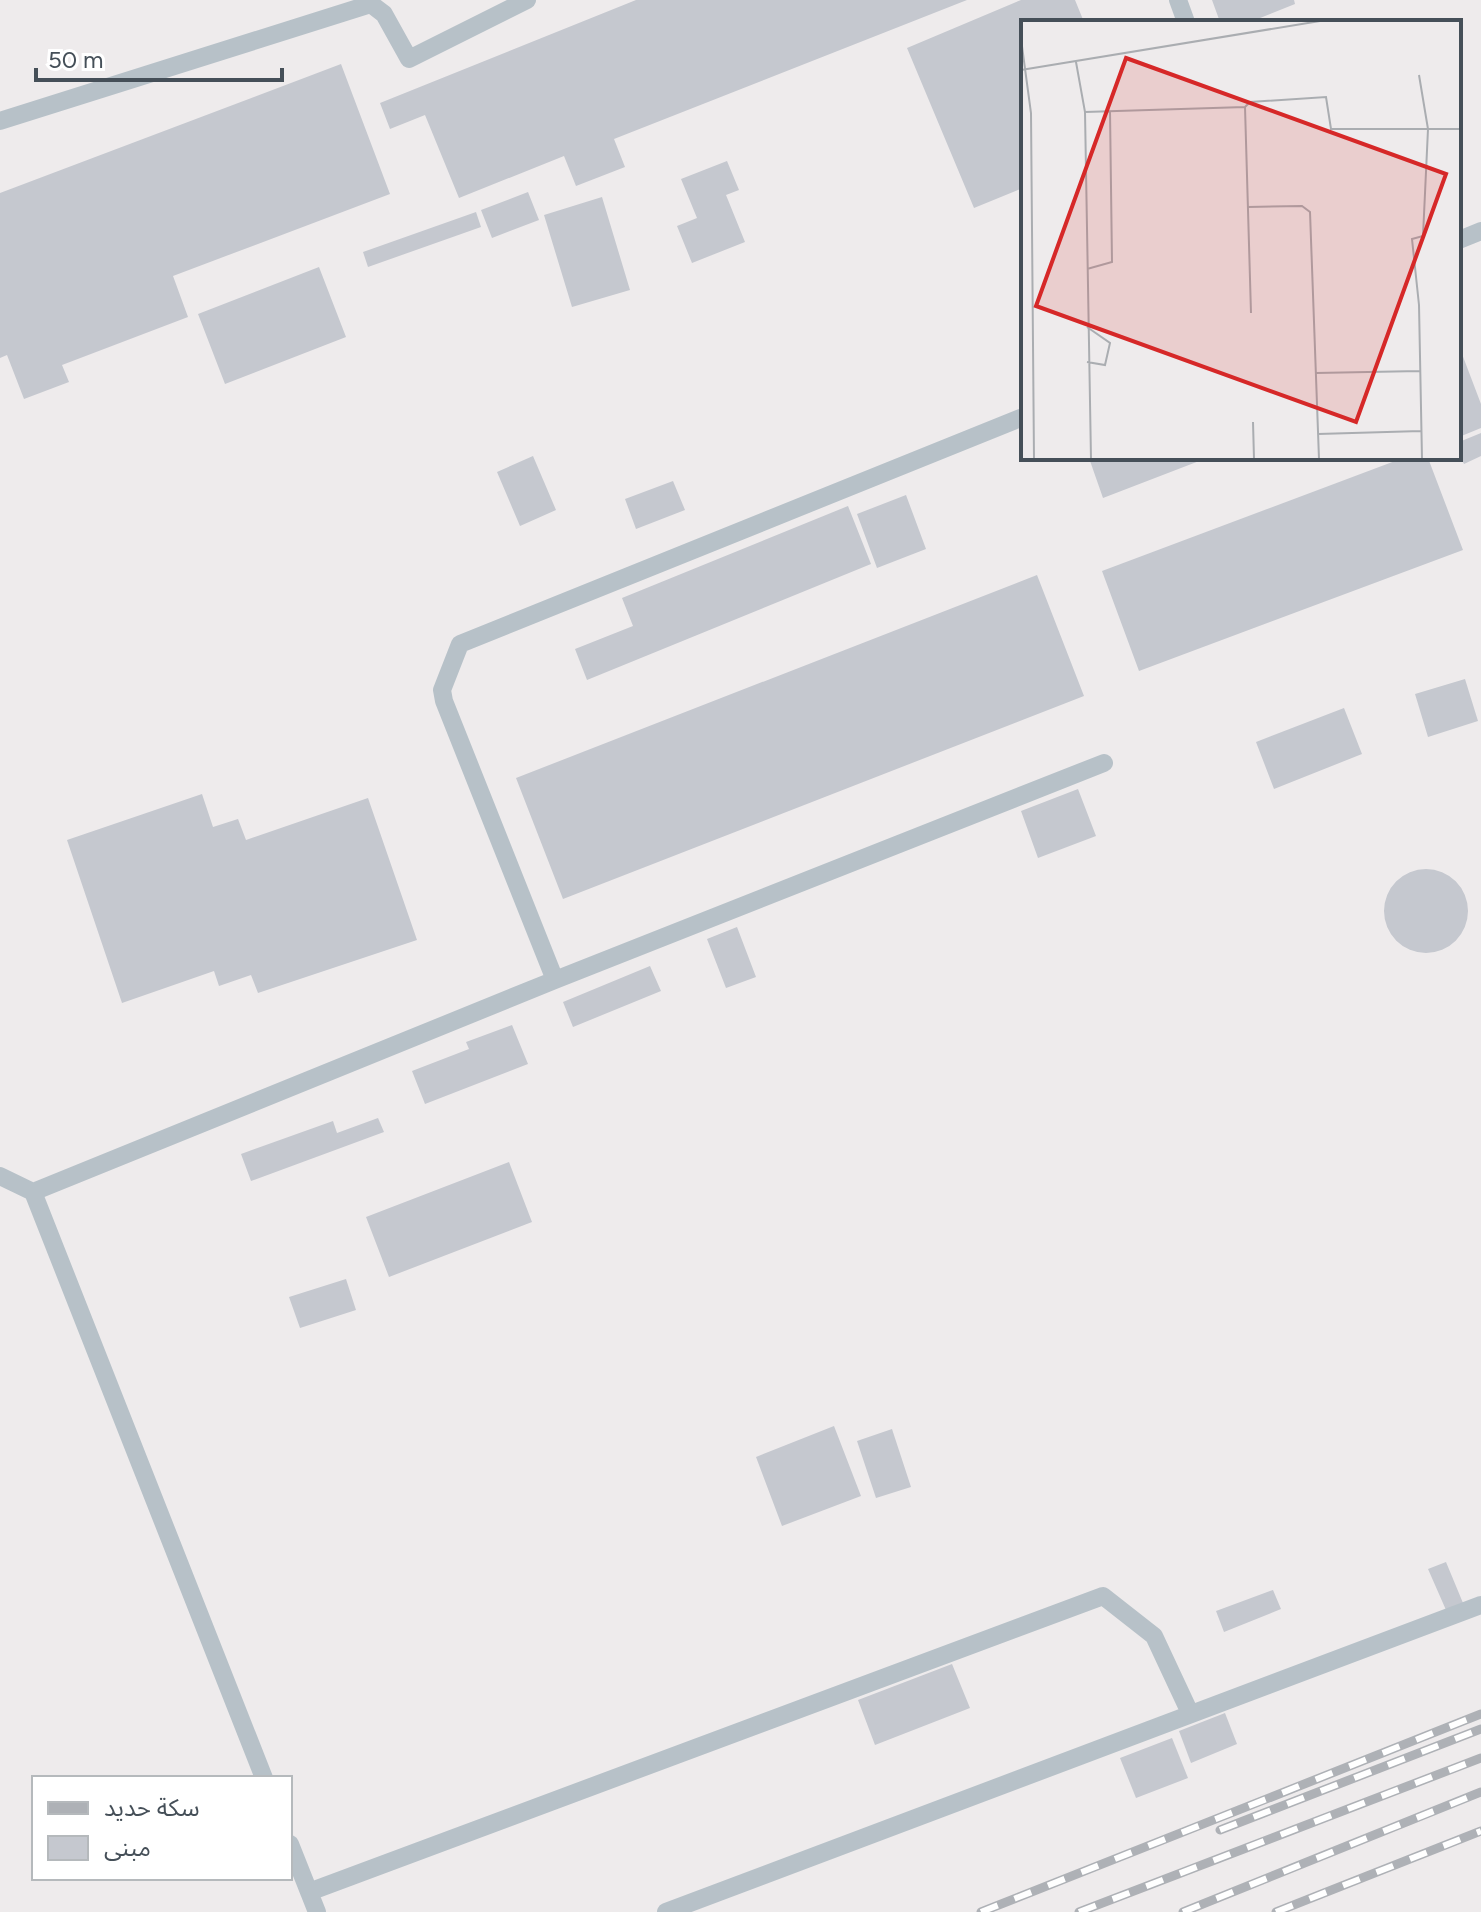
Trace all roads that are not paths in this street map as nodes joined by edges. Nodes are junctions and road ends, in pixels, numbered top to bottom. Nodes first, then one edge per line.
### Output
1 (527, 0) edge
2 (1178, 0) edge
3 (1185, 20) edge
4 (0, 121) edge
5 (1481, 231) edge
6 (1461, 239) edge
7 (1021, 418) edge
8 (1104, 763) dead end
9 (555, 980) junction
10 (0, 1176) edge
11 (33, 1192) junction
12 (1481, 1605) edge
13 (1190, 1713) junction
14 (263, 1776) edge
15 (292, 1849) edge
16 (309, 1892) junction
17 (317, 1912) edge
18 (666, 1912) edge

1 - 4 lane
2 - 3 lane
5 - 6 lane
7 - 9 lane
8 - 9 lane
9 - 11 lane
10 - 11 lane
11 - 14 lane
12 - 13 lane
13 - 16 lane
13 - 18 lane
15 - 16 lane
16 - 17 lane

